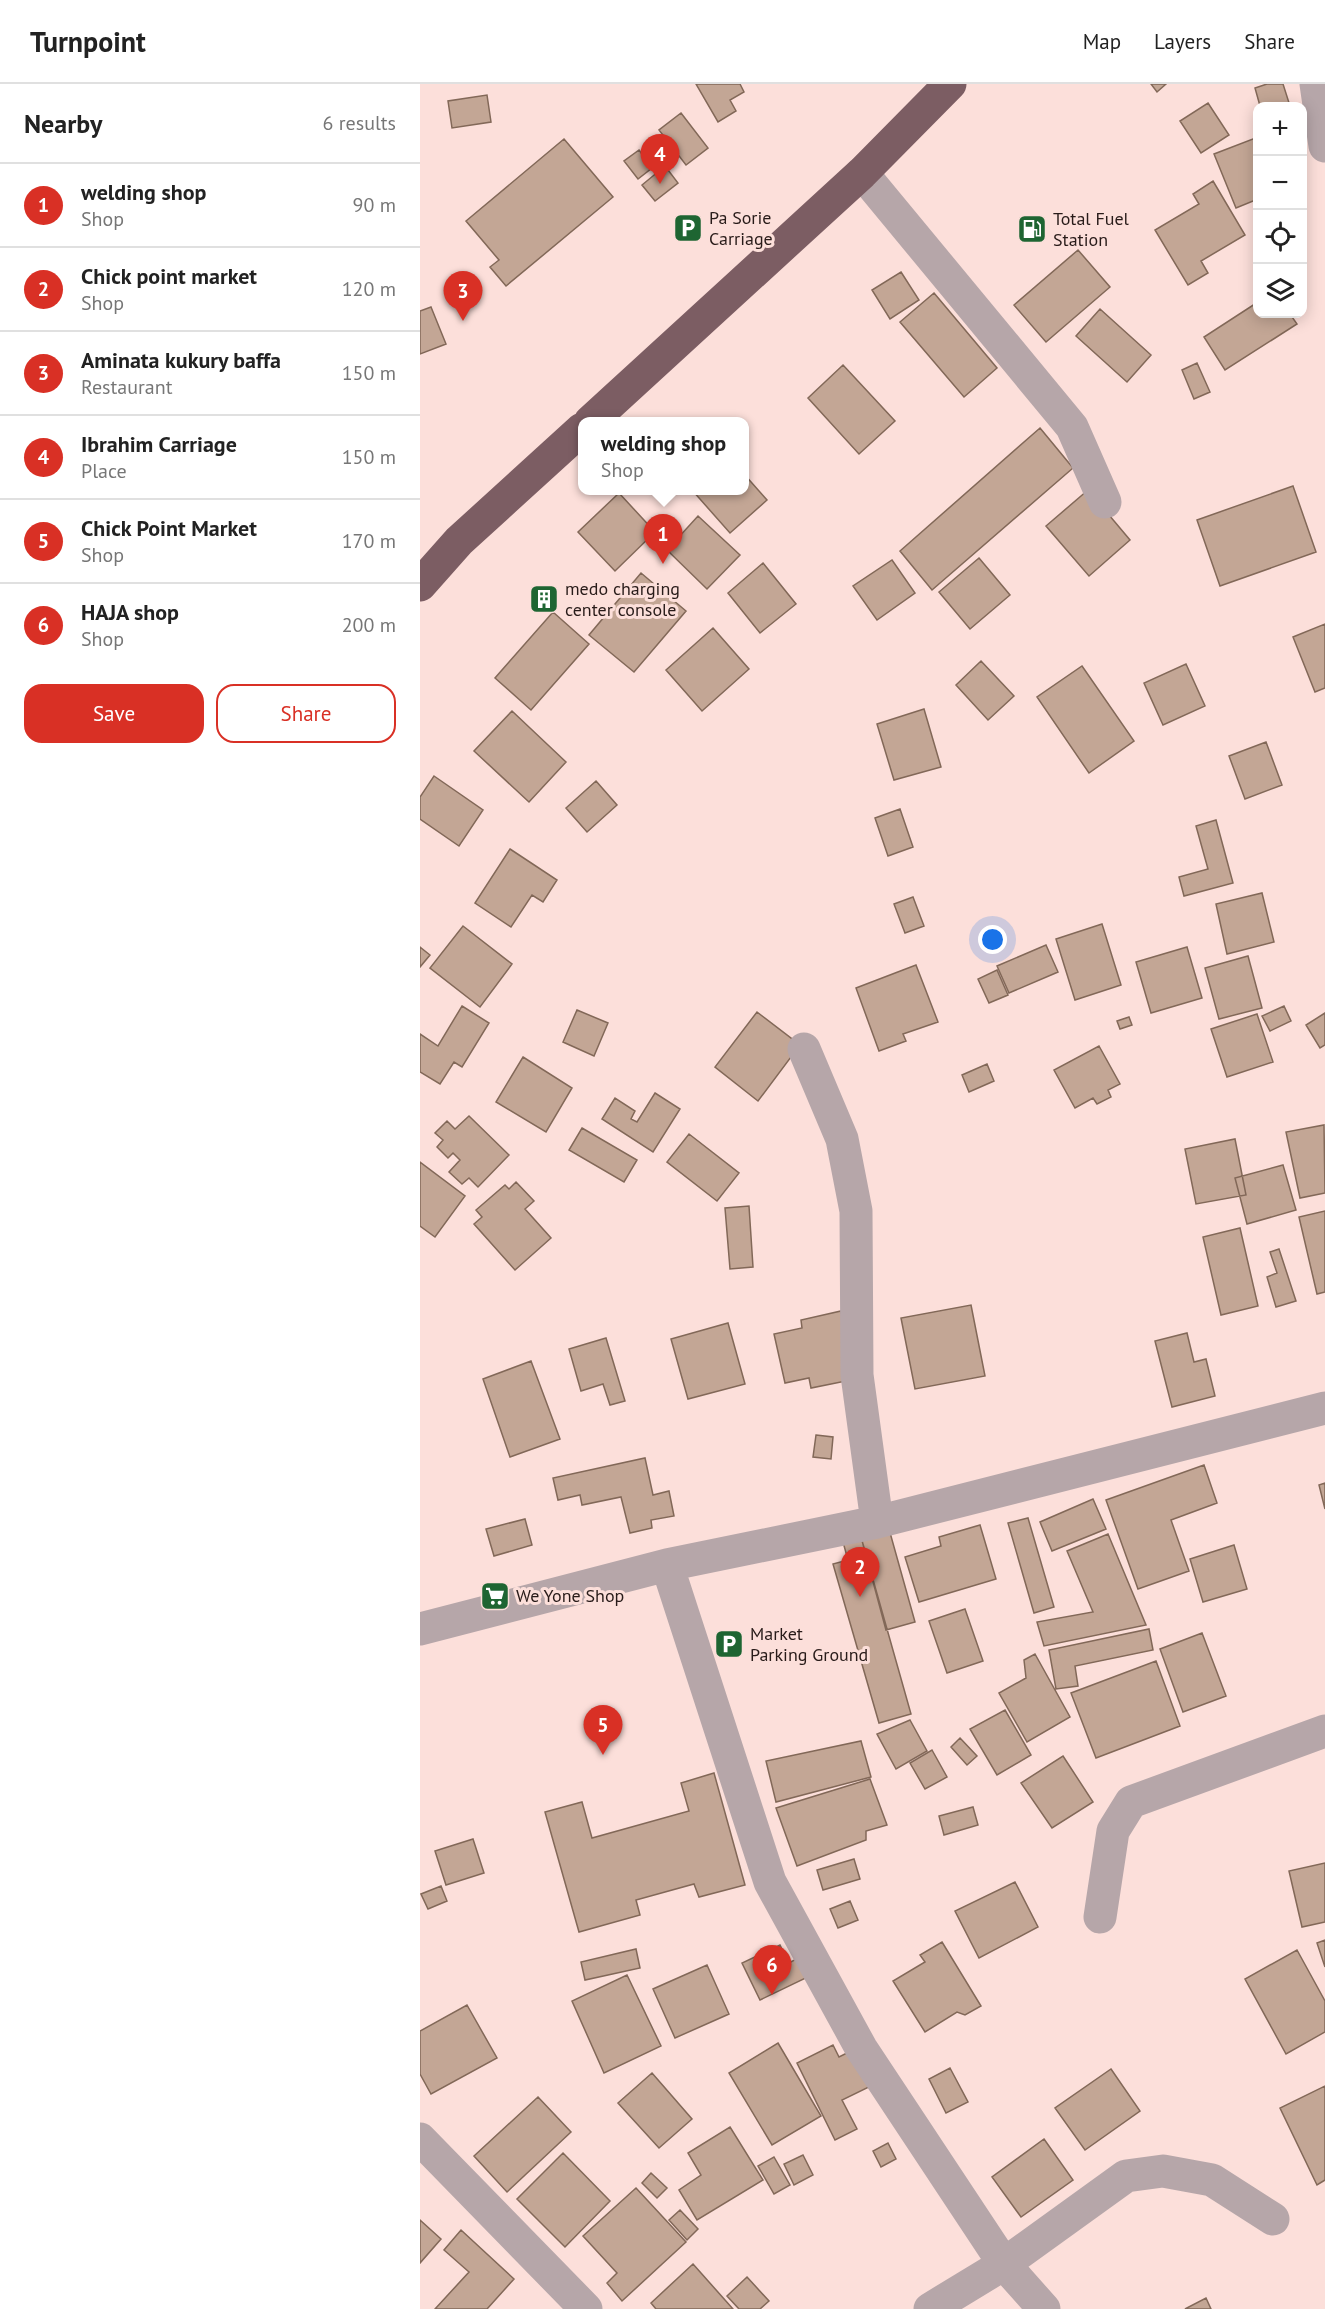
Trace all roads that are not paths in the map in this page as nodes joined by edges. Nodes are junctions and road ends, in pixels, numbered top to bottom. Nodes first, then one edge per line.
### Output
1 (950, 84) edge
2 (1316, 84) edge
3 (1325, 146) edge
4 (862, 172) junction
5 (595, 417) edge
6 (578, 433) edge
7 (1105, 502) dead end
8 (420, 585) edge
9 (804, 1049) dead end
10 (1325, 1408) edge
11 (877, 1522) junction
12 (667, 1565) junction
13 (420, 1629) edge
14 (1325, 1731) edge
15 (1100, 1917) dead end
16 (420, 2139) edge
17 (1273, 2219) dead end
18 (1004, 2264) junction
19 (586, 2309) edge
20 (930, 2309) edge
21 (1044, 2309) edge

1 - 4 highway
2 - 3 street
4 - 5 highway
4 - 7 street
6 - 8 highway
9 - 11 street
10 - 11 street
11 - 12 street
12 - 13 street
12 - 18 street
14 - 15 street
16 - 19 street
17 - 18 street
18 - 20 street
18 - 21 street

